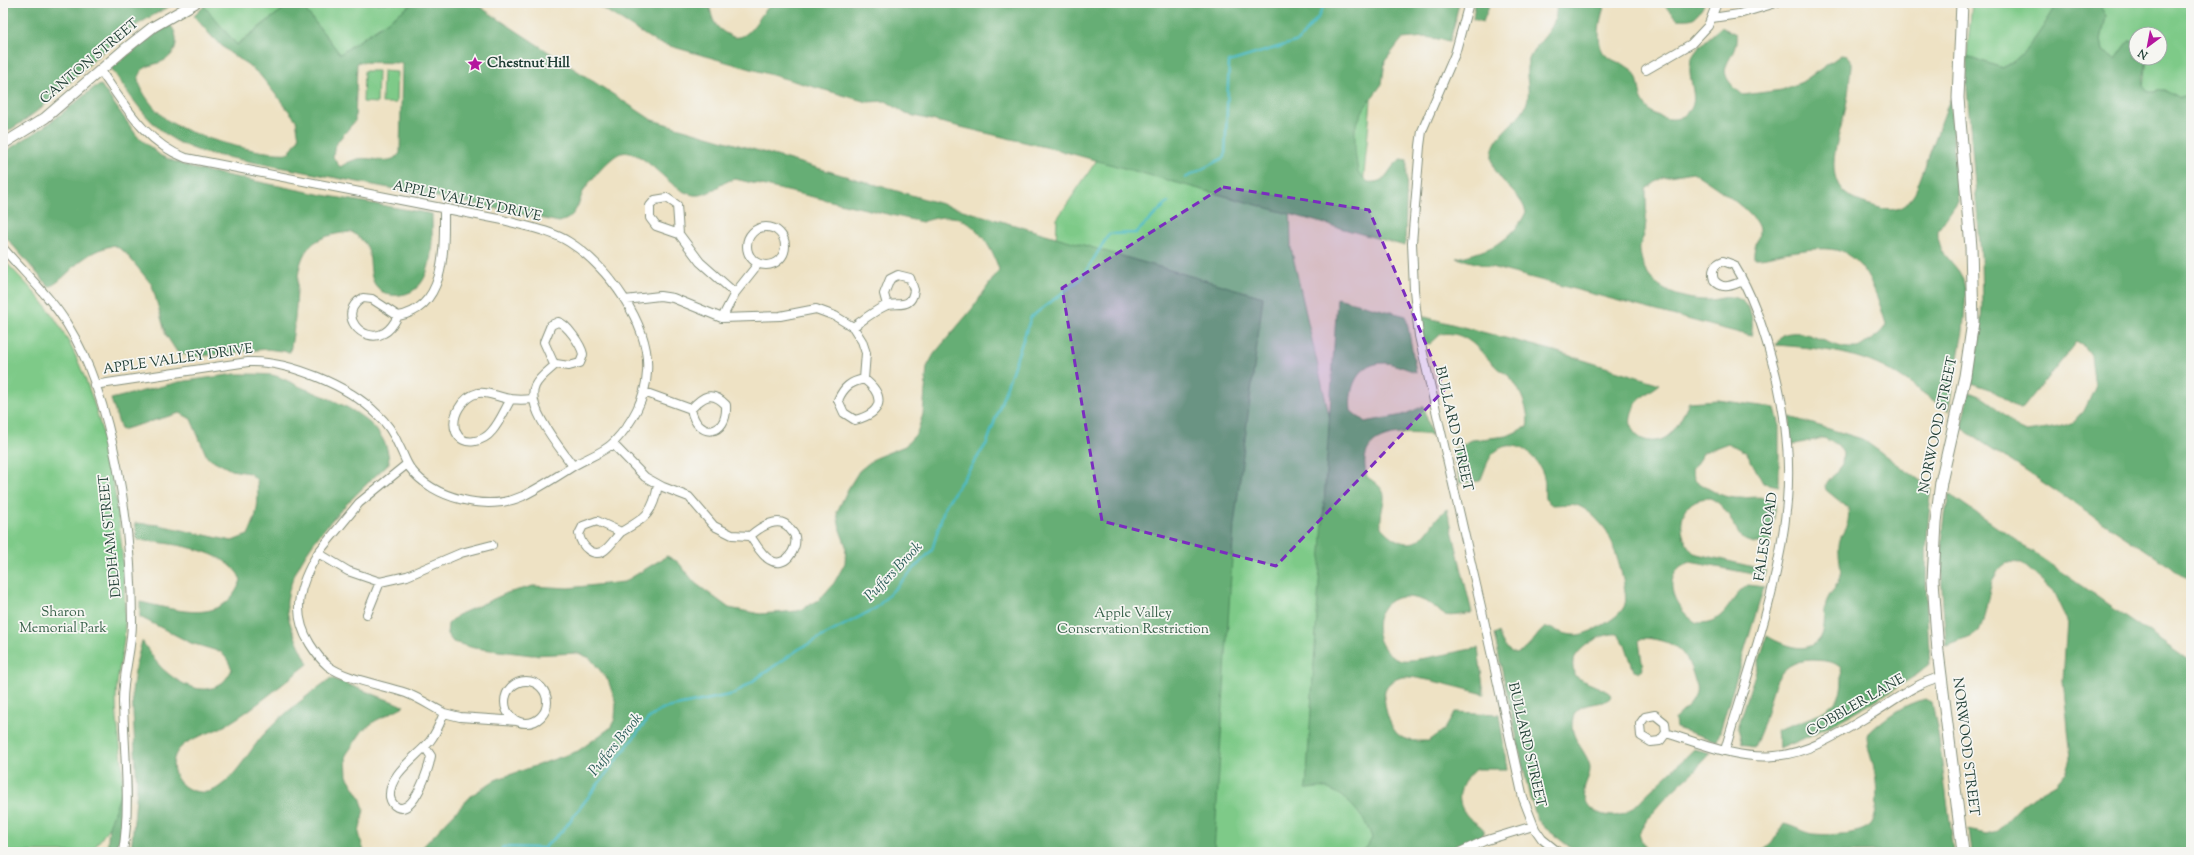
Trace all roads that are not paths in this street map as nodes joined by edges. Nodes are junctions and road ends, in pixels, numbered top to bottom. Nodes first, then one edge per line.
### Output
1 (195, 3) edge
2 (1469, 3) edge
3 (1717, 3) edge
4 (1776, 3) edge
5 (1962, 3) edge
6 (1712, 18) junction
7 (100, 70) junction
8 (1646, 70) dead end
9 (3, 144) edge
10 (444, 209) junction
11 (679, 234) junction
12 (3, 248) edge
13 (758, 264) junction
14 (1743, 281) dead end
15 (735, 293) junction
16 (626, 300) junction
17 (887, 305) dead end
18 (398, 316) junction
19 (722, 318) junction
20 (853, 327) junction
21 (556, 364) junction
22 (864, 379) junction
23 (94, 385) junction
24 (644, 392) junction
25 (510, 399) junction
26 (532, 399) junction
27 (691, 409) junction
28 (613, 444) junction
29 (407, 464) junction
30 (573, 466) junction
31 (658, 485) junction
32 (621, 532) junction
33 (750, 536) junction
34 (492, 545) dead end
35 (318, 553) junction
36 (380, 582) junction
37 (367, 614) dead end
38 (1941, 677) junction
39 (444, 713) junction
40 (517, 721) junction
41 (1666, 733) dead end
42 (425, 747) junction
43 (1724, 750) junction
44 (1533, 826) junction
45 (123, 852) edge
46 (1460, 852) edge
47 (1558, 852) edge
48 (1963, 852) edge

1 - 7 street, CANTON STREET
2 - 44 street, BULLARD STREET
3 - 6 street
4 - 6 street
5 - 38 main road, NORWOOD STREET
6 - 8 street
7 - 9 street, CANTON STREET
7 - 10 street, APPLE VALLEY DRIVE
10 - 16 street, APPLE VALLEY DRIVE
10 - 18 street
11 - 11 street
11 - 15 street
12 - 23 street, DEDHAM STREET
13 - 13 street
13 - 15 street
14 - 43 street, FALES ROAD
15 - 19 street
16 - 19 street
16 - 24 street, APPLE VALLEY DRIVE
17 - 20 street
18 - 18 street
19 - 20 street
20 - 22 street
21 - 21 street
21 - 26 street
22 - 22 street
23 - 29 street, APPLE VALLEY DRIVE
23 - 45 street, DEDHAM STREET
24 - 27 street
24 - 28 street, APPLE VALLEY DRIVE
25 - 25 street
25 - 26 street
26 - 30 street
27 - 27 street
28 - 30 street, APPLE VALLEY DRIVE
28 - 31 street
29 - 30 street, APPLE VALLEY DRIVE
29 - 35 street
31 - 32 street
31 - 33 street
32 - 32 street
33 - 33 street
34 - 36 street
35 - 36 street
35 - 39 street
36 - 37 street
38 - 43 street, COBBLER LANE
38 - 48 main road, NORWOOD STREET
39 - 40 street
39 - 42 street
40 - 40 street
41 - 43 street, COBBLER LANE
42 - 42 street
44 - 46 street
44 - 47 street, BULLARD STREET

